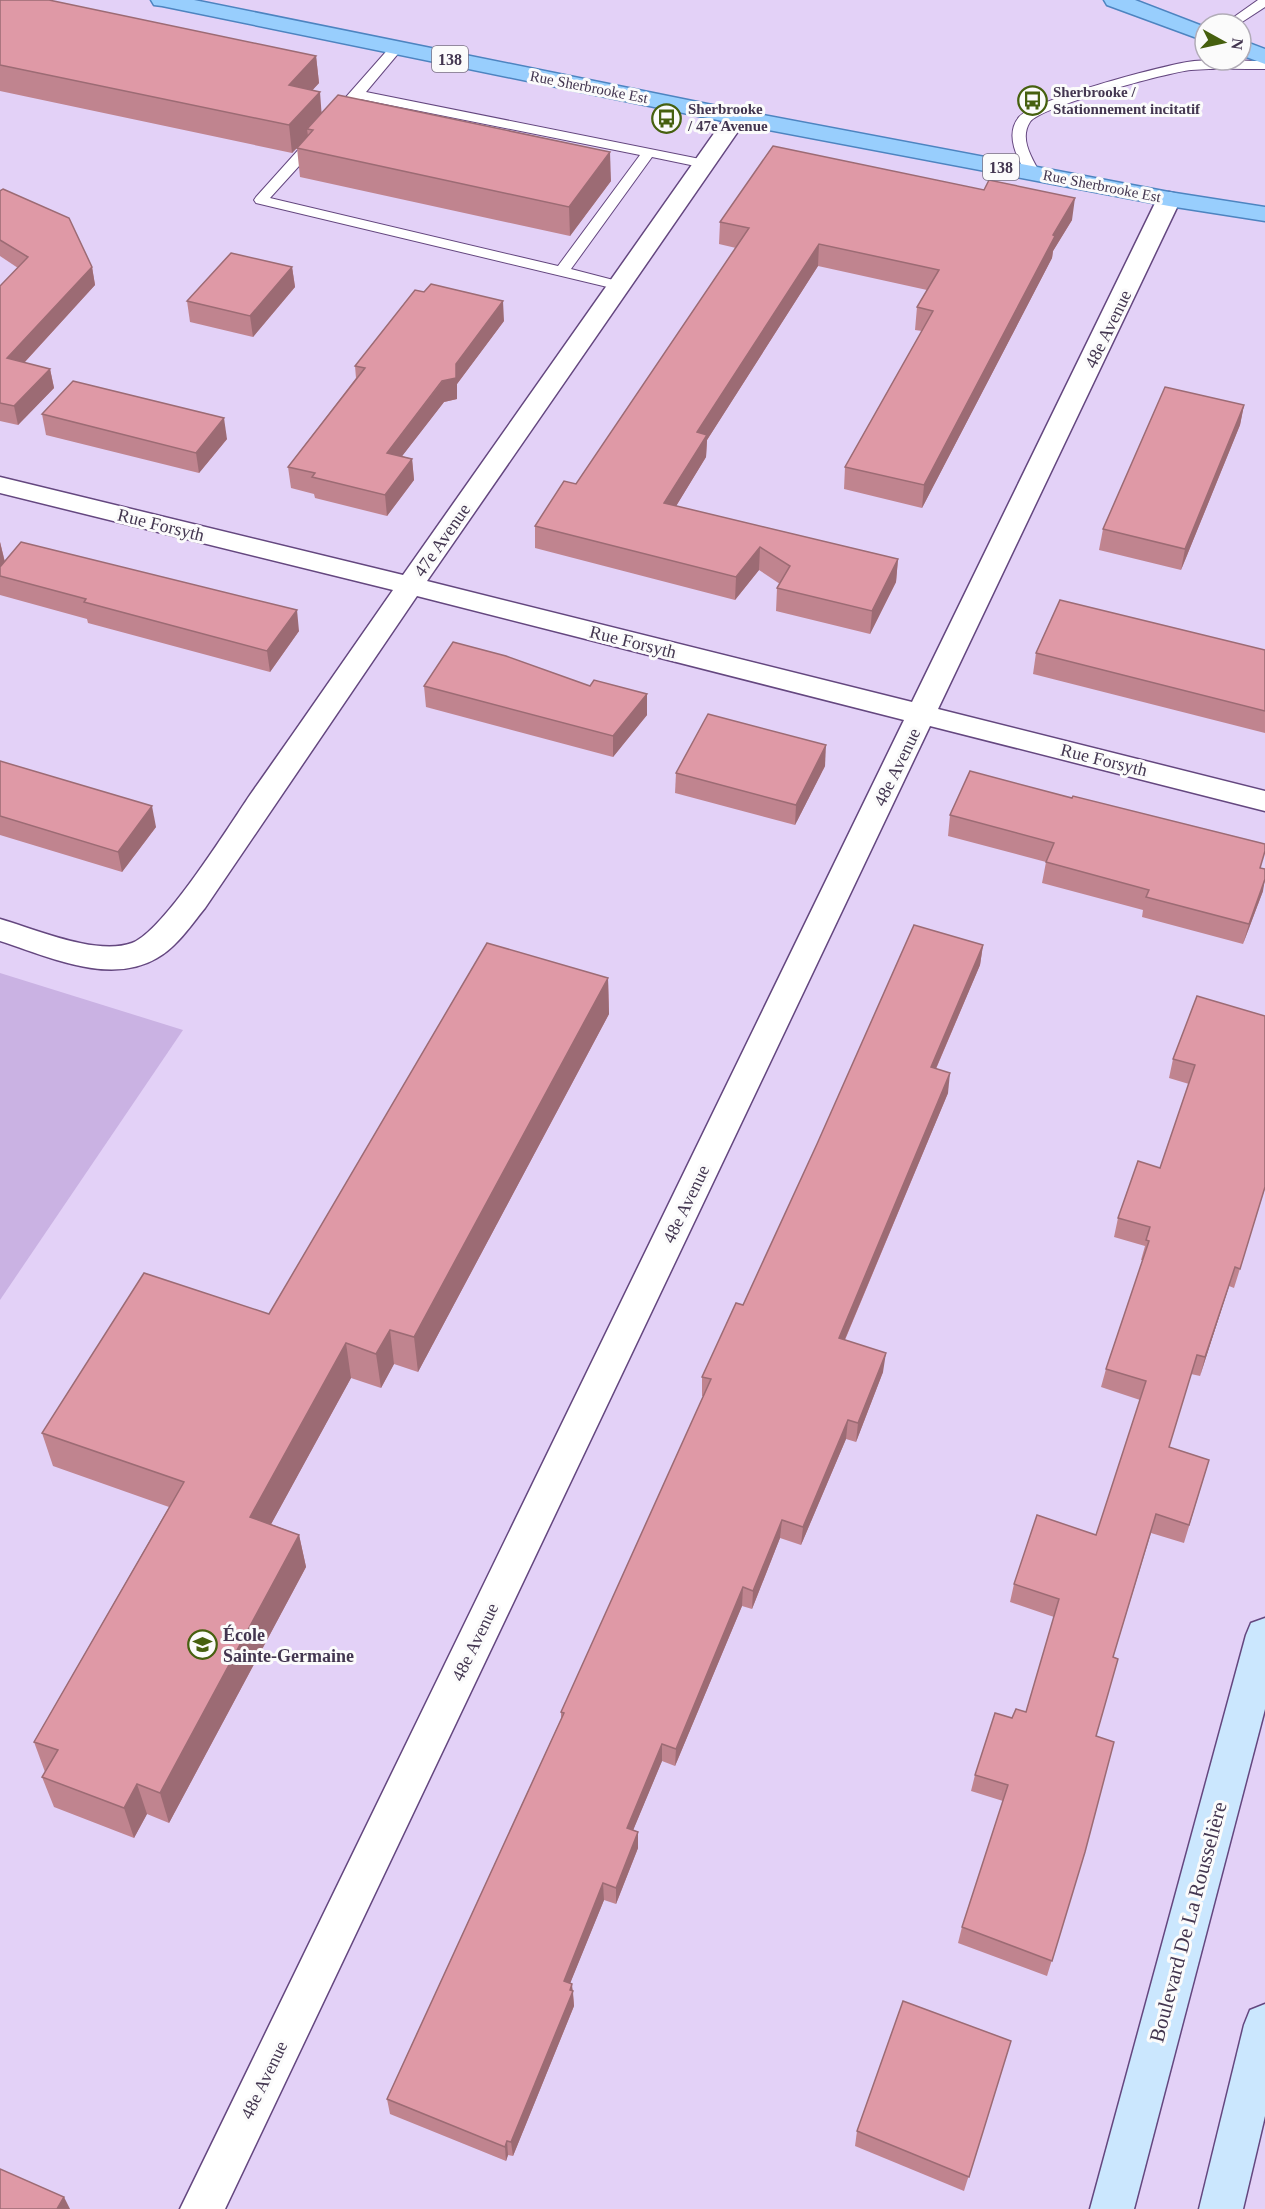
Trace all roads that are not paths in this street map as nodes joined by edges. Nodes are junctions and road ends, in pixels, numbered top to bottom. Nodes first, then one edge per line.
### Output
1 (162, 0) edge
2 (1114, 0) edge
3 (1265, 2) edge
4 (1249, 12) edge
5 (1193, 30) edge
6 (396, 49) junction
7 (1265, 65) edge
8 (357, 94) junction
9 (737, 117) junction
10 (648, 153) junction
11 (705, 164) junction
12 (1033, 173) junction
13 (1169, 200) junction
14 (1265, 203) edge
15 (1265, 214) edge
16 (562, 271) junction
17 (620, 286) junction
18 (0, 485) edge
19 (410, 586) junction
20 (922, 714) junction
21 (1265, 801) edge
22 (0, 930) edge
23 (1265, 1635) edge
24 (1265, 2025) edge
25 (202, 2209) edge
26 (1112, 2209) edge
27 (1221, 2209) edge

1 - 6 main road, Rue Sherbrooke Est / 138
2 - 5 main road
3 - 4 lane
6 - 8 lane
6 - 9 main road, Rue Sherbrooke Est / 138
7 - 12 lane
8 - 10 lane
8 - 16 lane
9 - 11 street, 47e Avenue
9 - 12 main road, Rue Sherbrooke Est / 138
10 - 11 lane
10 - 16 lane
11 - 17 street, 47e Avenue
12 - 13 main road, Rue Sherbrooke Est / 138
13 - 14 main road
13 - 15 main road, Rue Sherbrooke Est / 138
13 - 20 street, 48e Avenue
16 - 17 lane
17 - 19 street, 47e Avenue
18 - 19 street, Rue Forsyth
19 - 20 street, Rue Forsyth
19 - 22 street, 47e Avenue
20 - 21 street, Rue Forsyth
20 - 25 street, 48e Avenue
23 - 26 street, Boulevard De La Rousselière
24 - 27 street

